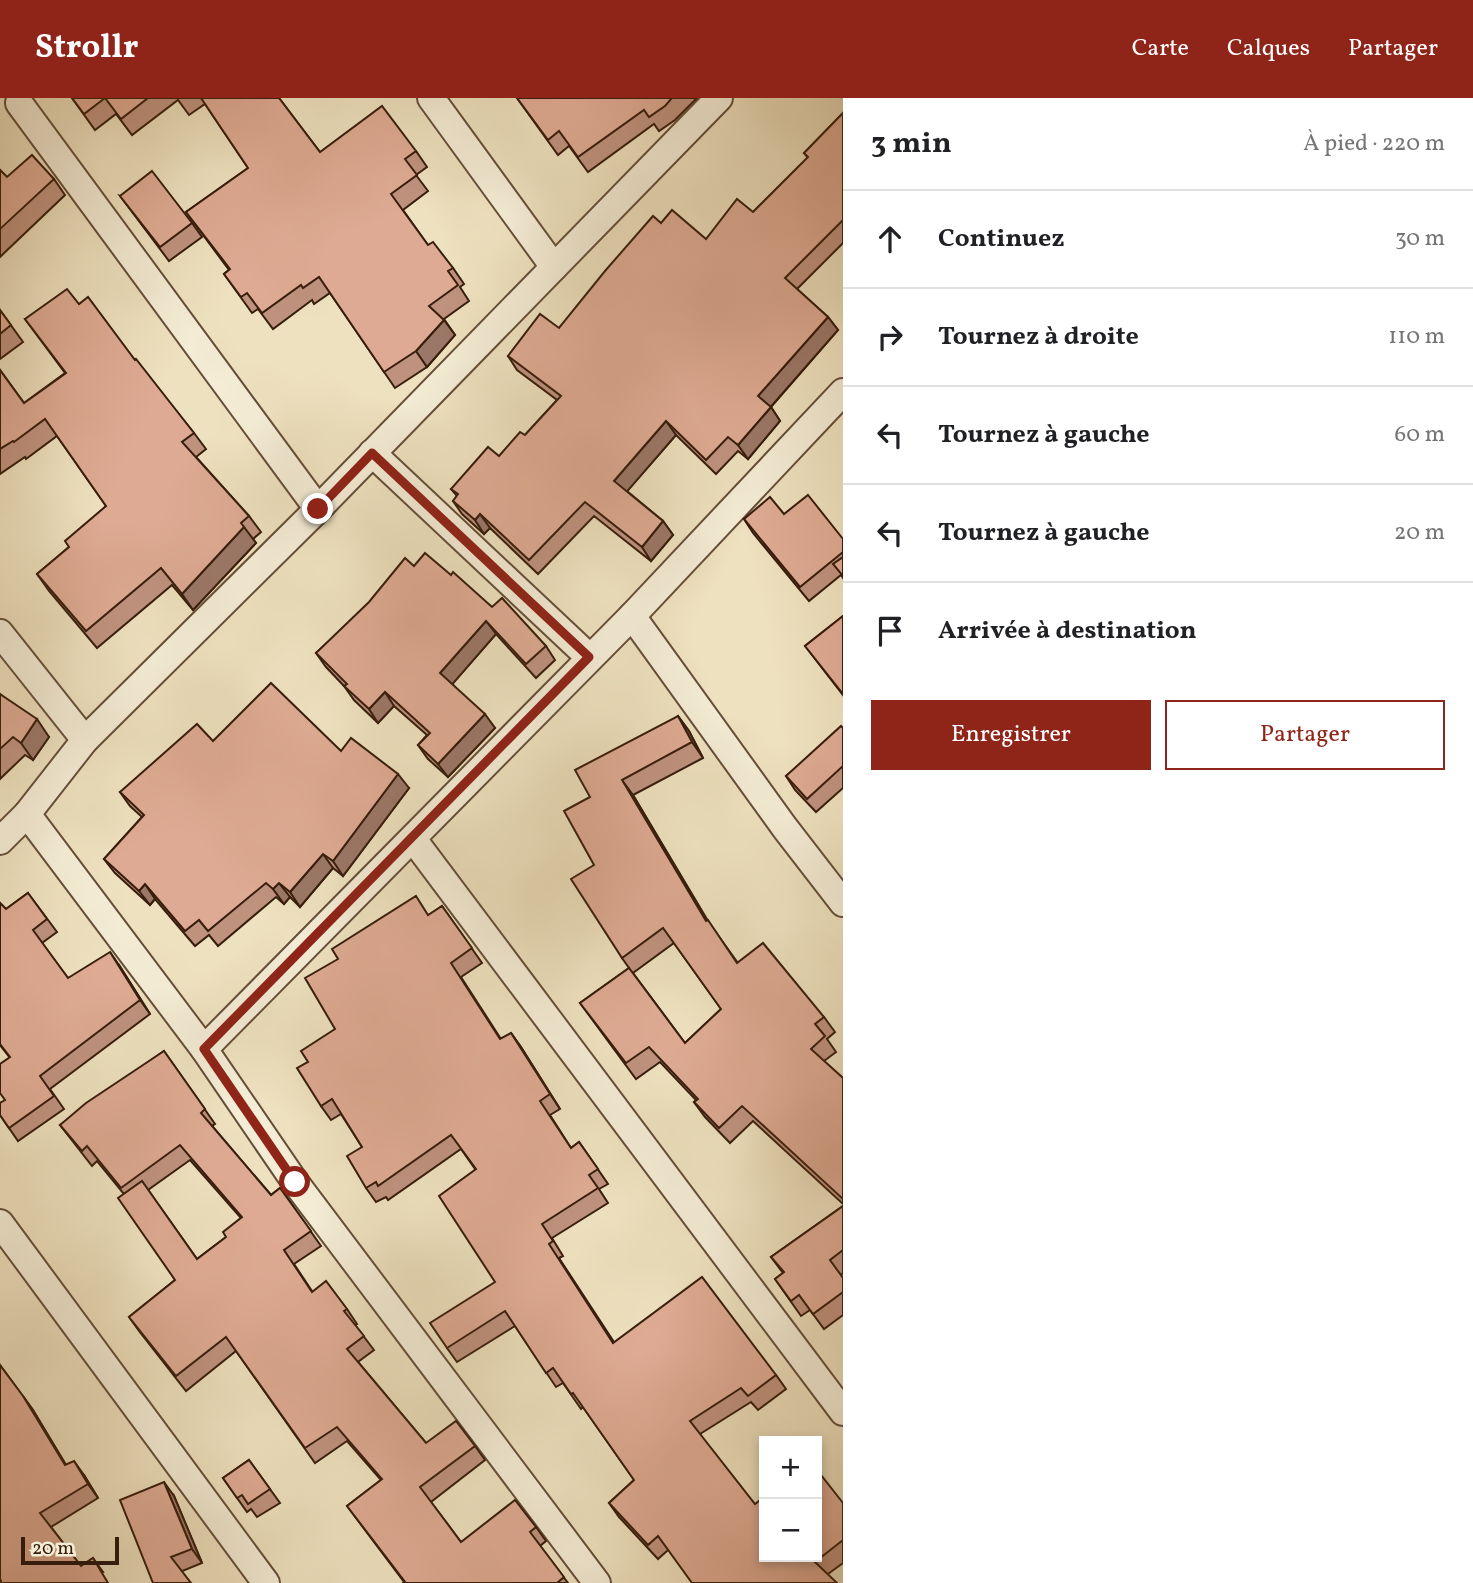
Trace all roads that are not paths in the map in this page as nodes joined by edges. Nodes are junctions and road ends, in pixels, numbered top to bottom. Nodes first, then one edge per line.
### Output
1 (431, 98) edge
2 (719, 98) edge
3 (19, 103) dead end
4 (554, 267) junction
5 (843, 392) edge
6 (372, 453) junction
7 (318, 509) junction
8 (632, 616) junction
9 (0, 633) edge
10 (589, 657) junction
11 (85, 740) junction
12 (27, 814) junction
13 (413, 839) junction
14 (0, 841) edge
15 (843, 903) edge
16 (204, 1049) junction
17 (0, 1223) edge
18 (843, 1412) edge
19 (265, 1583) edge
20 (597, 1583) edge

1 - 4 street
2 - 4 street
3 - 7 street
4 - 6 street
5 - 8 street
6 - 7 street
6 - 10 street
7 - 11 street
8 - 10 street
8 - 15 street
9 - 11 street
10 - 13 street
11 - 12 street
12 - 14 street
12 - 16 street
13 - 16 street
13 - 18 street
16 - 20 street
17 - 19 street

